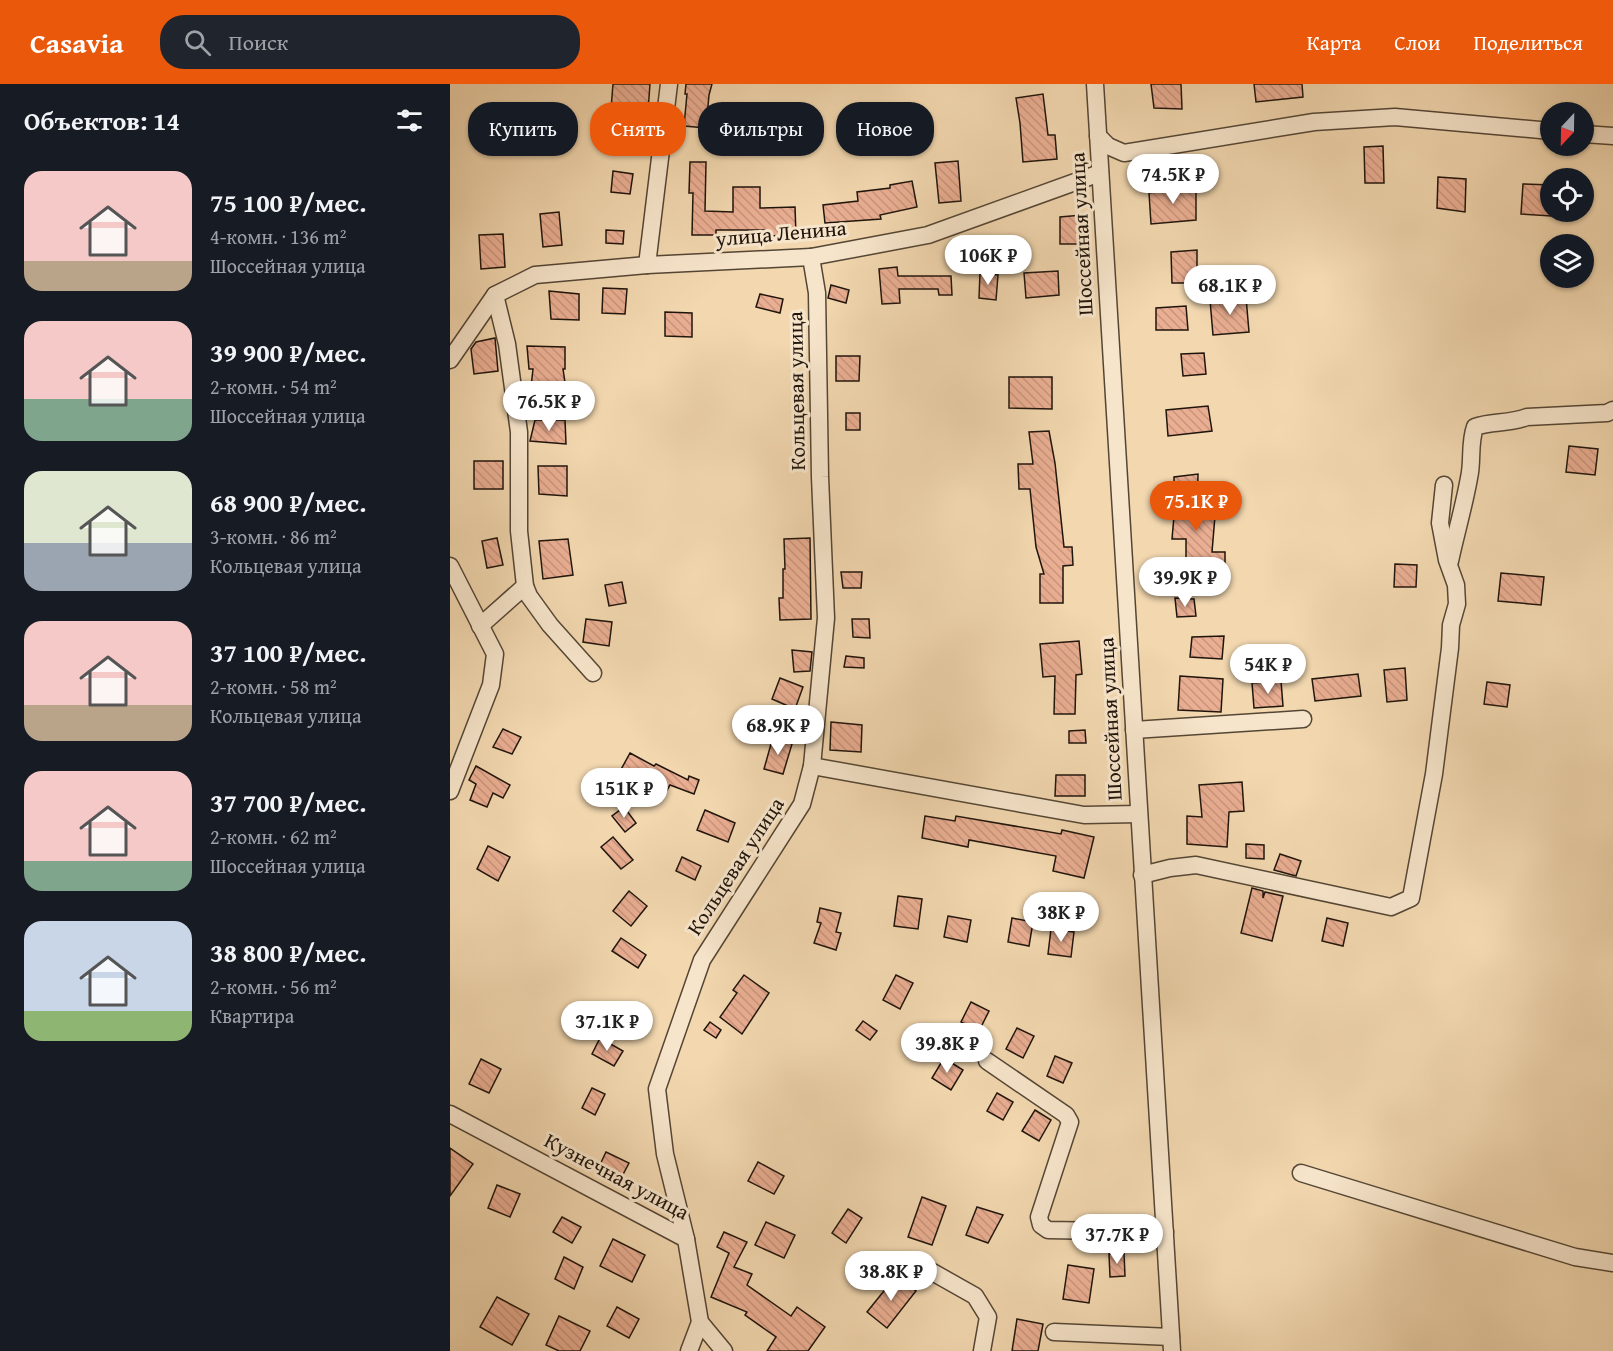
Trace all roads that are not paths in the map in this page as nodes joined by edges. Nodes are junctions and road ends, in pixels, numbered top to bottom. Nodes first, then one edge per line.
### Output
1 (669, 84) edge
2 (1095, 84) edge
3 (1540, 130) edge
4 (1594, 135) edge
5 (1098, 136) junction
6 (1613, 136) edge
7 (1100, 173) junction
8 (811, 257) junction
9 (647, 265) junction
10 (495, 295) junction
11 (450, 360) edge
12 (1613, 410) edge
13 (1444, 485) dead end
14 (1449, 565) junction
15 (450, 566) edge
16 (525, 586) junction
17 (480, 626) junction
18 (593, 673) dead end
19 (1304, 719) dead end
20 (1134, 730) junction
21 (813, 766) junction
22 (450, 792) edge
23 (1139, 814) junction
24 (1143, 875) junction
25 (987, 1061) dead end
26 (450, 1114) edge
27 (1301, 1173) dead end
28 (1165, 1232) junction
29 (686, 1239) junction
30 (1613, 1263) edge
31 (920, 1265) dead end
32 (700, 1322) junction
33 (1054, 1332) dead end
34 (1172, 1344) edge
35 (689, 1351) edge
36 (724, 1351) edge
37 (982, 1351) edge

1 - 9 street
2 - 5 street, Шоссейная улица
3 - 5 street
4 - 6 street
5 - 7 street, Шоссейная улица
7 - 8 street, улица Ленина
7 - 20 street, Шоссейная улица
8 - 9 street, улица Ленина
8 - 21 street, Кольцевая улица
9 - 10 street, улица Ленина
10 - 11 street
10 - 16 street
12 - 14 street
13 - 14 street
14 - 24 street
15 - 17 street
16 - 17 street
16 - 18 street
17 - 22 street
19 - 20 street
20 - 23 street, Шоссейная улица
21 - 23 street
21 - 29 street, Кольцевая улица
23 - 24 street, Шоссейная улица
24 - 28 street, Шоссейная улица
25 - 28 street
26 - 29 street, Кузнечная улица
27 - 30 street
28 - 34 street, Шоссейная улица
29 - 32 street, Кузнечная улица
31 - 37 street
32 - 35 street
32 - 36 street
33 - 34 street

